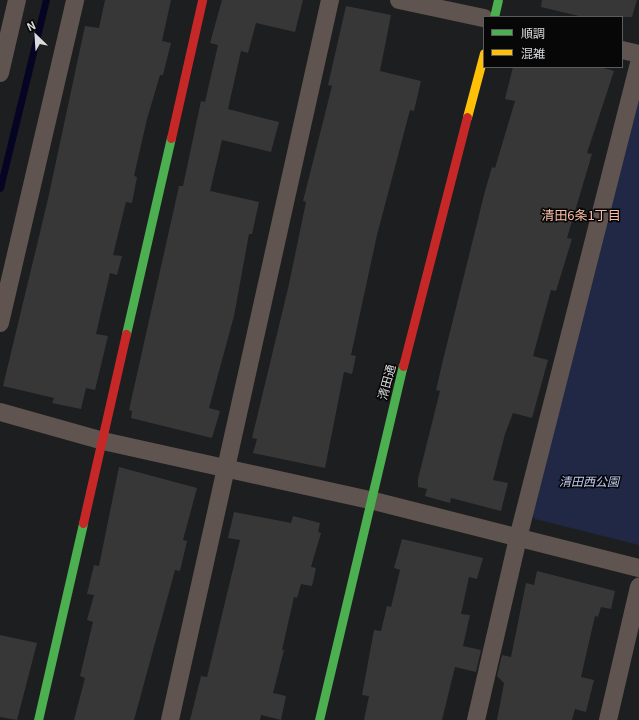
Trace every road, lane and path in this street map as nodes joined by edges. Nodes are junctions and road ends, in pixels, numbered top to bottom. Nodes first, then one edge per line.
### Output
1 (17, 0) edge
2 (75, 0) edge
3 (202, 0) edge
4 (330, 0) edge
5 (399, 0) edge
6 (498, 0) edge
7 (494, 16) edge
8 (483, 18) edge
9 (623, 50) edge
10 (639, 54) edge
11 (483, 57) edge
12 (639, 63) edge
13 (0, 73) edge
14 (0, 323) edge
15 (0, 412) edge
16 (103, 441) junction
17 (226, 470) junction
18 (370, 500) junction
19 (518, 538) junction
20 (639, 568) edge
21 (639, 587) edge
22 (38, 720) edge
23 (170, 720) edge
24 (319, 720) edge
25 (476, 720) edge
26 (608, 720) edge

1 - 13 street
2 - 14 street
3 - 16 street
4 - 17 street
5 - 8 street
6 - 7 street
9 - 10 street
11 - 18 street, 清田通
12 - 19 street
15 - 16 street
16 - 17 street
16 - 22 street
17 - 18 street
17 - 23 street
18 - 19 street
18 - 24 street, 清田通
19 - 20 street
19 - 25 street
21 - 26 street

